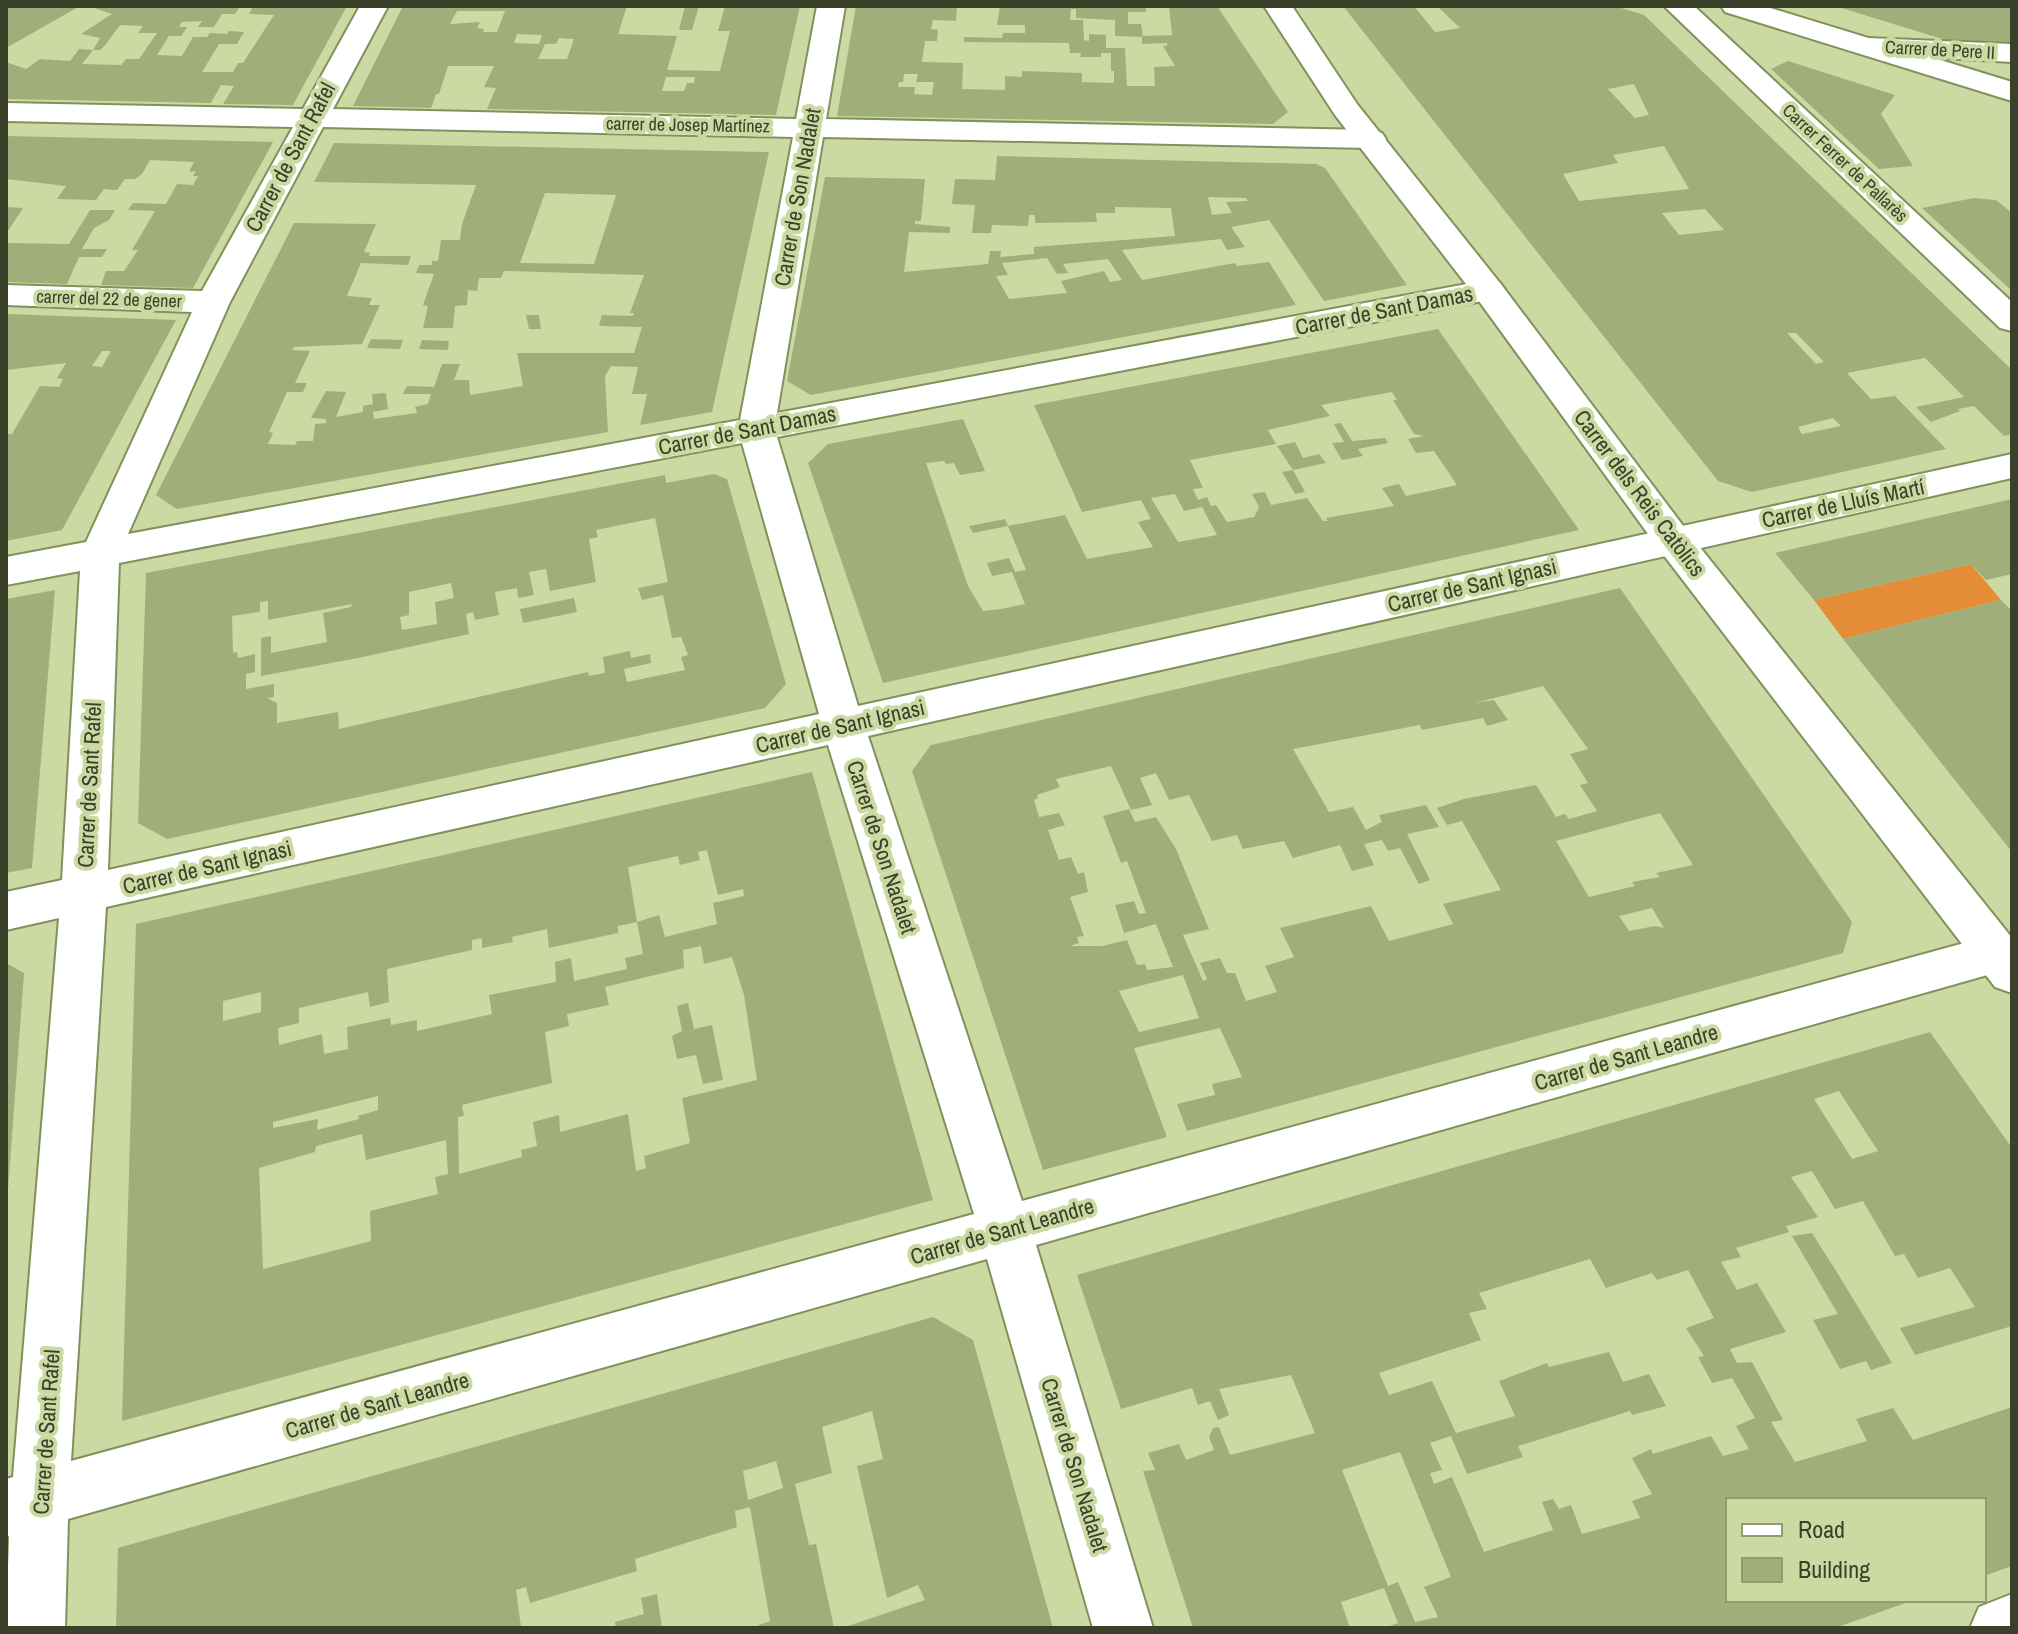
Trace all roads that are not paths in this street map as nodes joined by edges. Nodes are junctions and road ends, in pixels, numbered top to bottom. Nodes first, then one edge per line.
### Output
1 (374, 6) edge
2 (831, 6) edge
3 (1278, 6) edge
4 (1678, 6) edge
5 (1735, 6) edge
6 (1867, 47) junction
7 (2012, 53) edge
8 (2012, 92) edge
9 (6, 112) edge
10 (311, 118) junction
11 (810, 127) junction
12 (1371, 139) junction
13 (1488, 290) junction
14 (6, 295) edge
15 (213, 302) junction
16 (2012, 321) edge
17 (756, 429) junction
18 (2012, 466) edge
19 (1673, 540) junction
20 (100, 554) junction
21 (6, 571) edge
22 (843, 725) junction
23 (84, 894) junction
24 (6, 911) edge
25 (2005, 964) edge
26 (1005, 1230) junction
27 (23, 1503) edge
28 (2012, 1624) edge
29 (35, 1628) edge
30 (1123, 1628) edge
31 (2000, 1628) edge

1 - 10 street, Carrer de Sant Rafel
2 - 11 street, Carrer de Son Nadalet
3 - 12 street, Carrer dels Reis Catòlics
4 - 16 street, Carrer Ferrer de Pallarès
5 - 6 street
6 - 7 street, Carrer de Pere II
6 - 8 street
9 - 10 street, carrer de Josep Martínez
10 - 11 street, carrer de Josep Martínez
10 - 15 street, Carrer de Sant Rafel
11 - 12 street, carrer de Josep Martínez
11 - 17 street, Carrer de Son Nadalet
12 - 13 street, Carrer dels Reis Catòlics
13 - 17 street, Carrer de Sant Damas
13 - 19 street, Carrer dels Reis Catòlics
14 - 15 street, carrer del 22 de gener
15 - 20 street, Carrer de Sant Rafel
17 - 20 street, Carrer de Sant Damas
17 - 22 street, Carrer de Son Nadalet
18 - 19 street, Carrer de Lluís Martí
19 - 22 street, Carrer de Sant Ignasi
19 - 25 street, Carrer dels Reis Catòlics
20 - 21 street, Carrer de Sant Damas
20 - 23 street, Carrer de Sant Rafel
22 - 23 street, Carrer de Sant Ignasi
22 - 26 street, Carrer de Son Nadalet
23 - 24 street, Carrer de Sant Ignasi
23 - 27 street, Carrer de Sant Rafel
25 - 26 street, Carrer de Sant Leandre
26 - 27 street, Carrer de Sant Leandre
26 - 30 street, Carrer de Son Nadalet
27 - 29 street, Carrer de Sant Rafel
28 - 31 street

